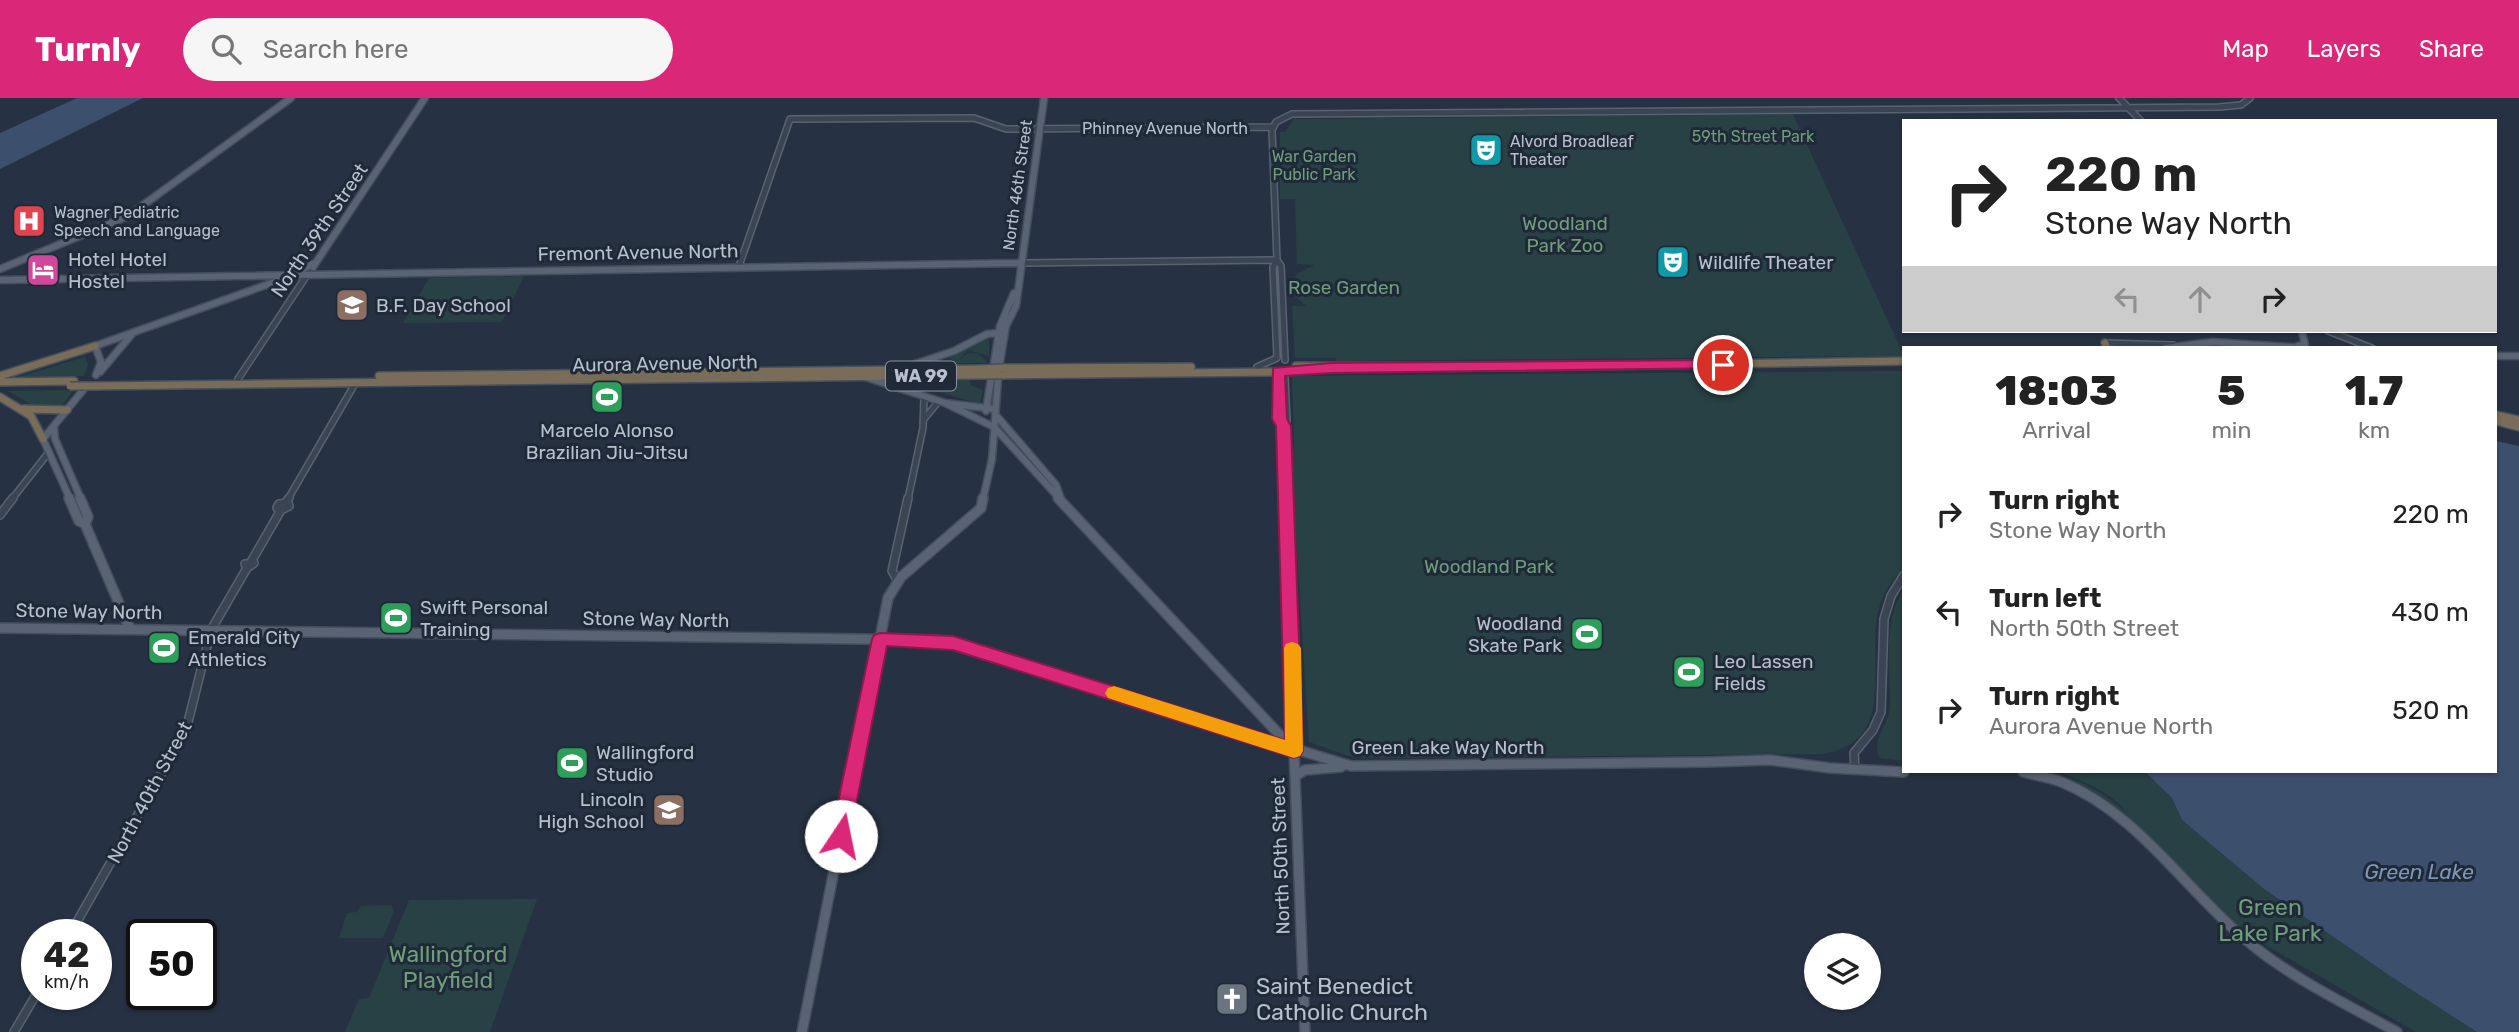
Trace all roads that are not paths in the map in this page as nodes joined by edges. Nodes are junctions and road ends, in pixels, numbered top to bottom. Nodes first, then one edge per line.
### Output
1 (291, 98) edge
2 (425, 98) edge
3 (1044, 98) edge
4 (2119, 98) edge
5 (2250, 98) edge
6 (2128, 107) junction
7 (2139, 119) edge
8 (1272, 127) junction
9 (1039, 129) junction
10 (1277, 260) junction
11 (315, 263) junction
12 (1020, 263) junction
13 (738, 266) junction
14 (0, 267) edge
15 (258, 275) junction
16 (292, 275) junction
17 (307, 275) junction
18 (0, 280) edge
19 (260, 287) junction
20 (2333, 333) edge
21 (132, 334) junction
22 (1001, 335) junction
23 (95, 346) junction
24 (2187, 346) edge
25 (2264, 346) edge
26 (2367, 346) edge
27 (2497, 356) edge
28 (2519, 356) edge
29 (1902, 361) edge
30 (1855, 364) junction
31 (1257, 366) junction
32 (1902, 366) edge
33 (1331, 368) joint
34 (900, 369) junction
35 (1282, 369) junction
36 (1004, 371) junction
37 (979, 372) junction
38 (863, 376) junction
39 (238, 379) junction
40 (0, 381) edge
41 (97, 381) junction
42 (356, 382) junction
43 (84, 389) dead end
44 (924, 396) junction
45 (0, 397) edge
46 (942, 402) junction
47 (21, 408) junction
48 (67, 410) junction
49 (991, 410) junction
50 (2497, 415) edge
51 (925, 419) junction
52 (2519, 420) edge
53 (2497, 421) edge
54 (2519, 426) edge
55 (54, 427) junction
56 (993, 427) junction
57 (43, 439) junction
58 (49, 452) junction
59 (1061, 500) junction
60 (0, 515) edge
61 (85, 524) junction
62 (1902, 578) edge
63 (898, 581) junction
64 (0, 628) edge
65 (130, 629) junction
66 (211, 630) junction
67 (880, 639) junction
68 (1294, 751) junction
69 (1351, 766) junction
70 (1855, 770) junction
71 (1902, 772) edge
72 (2027, 773) edge
73 (1295, 776) junction
74 (79, 919) edge
75 (27, 1010) edge
76 (15, 1032) edge
77 (802, 1032) edge
78 (1304, 1032) edge
79 (2397, 1032) edge

1 - 14 main road
2 - 11 main road, North 39th Street
3 - 9 main road, North 46th Street
4 - 6 street
5 - 6 street, Phinney Avenue North
6 - 7 street
6 - 8 street, Phinney Avenue North
8 - 9 street, Phinney Avenue North
8 - 10 street, North 50th Street
9 - 12 main road, North 46th Street
9 - 13 street, Phinney Avenue North
10 - 12 street, Fremont Avenue North
10 - 31 street, North 50th Street
10 - 35 street, North 50th Street
11 - 16 main road
11 - 17 main road, North 39th Street
12 - 13 main road, Fremont Avenue North
12 - 22 main road, North 46th Street
13 - 17 main road, Fremont Avenue North
15 - 16 main road, Fremont Avenue North
15 - 18 main road, Fremont Avenue North
15 - 19 main road
16 - 17 main road, Fremont Avenue North
16 - 19 main road
17 - 39 street, North 39th Street
19 - 21 main road
20 - 26 street
21 - 23 main road
21 - 41 main road
22 - 34 main road
22 - 36 main road, North 46th Street
23 - 40 highway
23 - 41 main road
24 - 25 main road
27 - 28 main road
29 - 30 highway, Aurora Avenue North / WA 99
30 - 32 highway, Aurora Avenue North / WA 99
30 - 33 highway, Aurora Avenue North / WA 99
31 - 35 highway, Aurora Avenue North / WA 99
31 - 36 highway, Aurora Avenue North / WA 99
33 - 35 highway, Aurora Avenue North / WA 99, bridge
34 - 37 highway, Aurora Avenue North / WA 99
34 - 39 highway, Aurora Avenue North / WA 99
35 - 36 highway, Aurora Avenue North / WA 99
35 - 68 street, North 50th Street
36 - 37 highway, Aurora Avenue North / WA 99, bridge
36 - 49 main road, North 46th Street
37 - 38 highway, Aurora Avenue North / WA 99
38 - 42 highway, Aurora Avenue North / WA 99
38 - 44 main road
39 - 41 highway, Aurora Avenue North / WA 99
40 - 41 highway, Aurora Avenue North / WA 99, bridge
41 - 42 highway, Aurora Avenue North / WA 99
42 - 66 street, North 40th Street
43 - 48 main road
44 - 46 main road
44 - 51 street
45 - 47 highway
46 - 49 main road
46 - 51 street
46 - 56 main road
47 - 48 highway
47 - 57 highway
48 - 55 main road
49 - 56 main road, North 46th Street
49 - 59 main road
50 - 52 highway
51 - 63 street
53 - 54 highway
55 - 57 main road
55 - 61 main road
56 - 59 main road
56 - 63 main road, North 46th Street
57 - 58 main road
58 - 60 street
58 - 61 main road
59 - 68 main road
61 - 65 main road
62 - 70 street
63 - 67 main road
64 - 65 main road, Stone Way North
65 - 66 main road, Stone Way North
66 - 67 main road, Stone Way North
66 - 74 street, North 40th Street
67 - 68 main road, Stone Way North
67 - 77 main road
68 - 69 main road, Green Lake Way North
68 - 73 main road, North 50th Street
69 - 70 main road, Green Lake Way North
69 - 73 main road
70 - 71 main road, Green Lake Way North
72 - 79 main road
73 - 78 main road, North 50th Street
75 - 76 street

